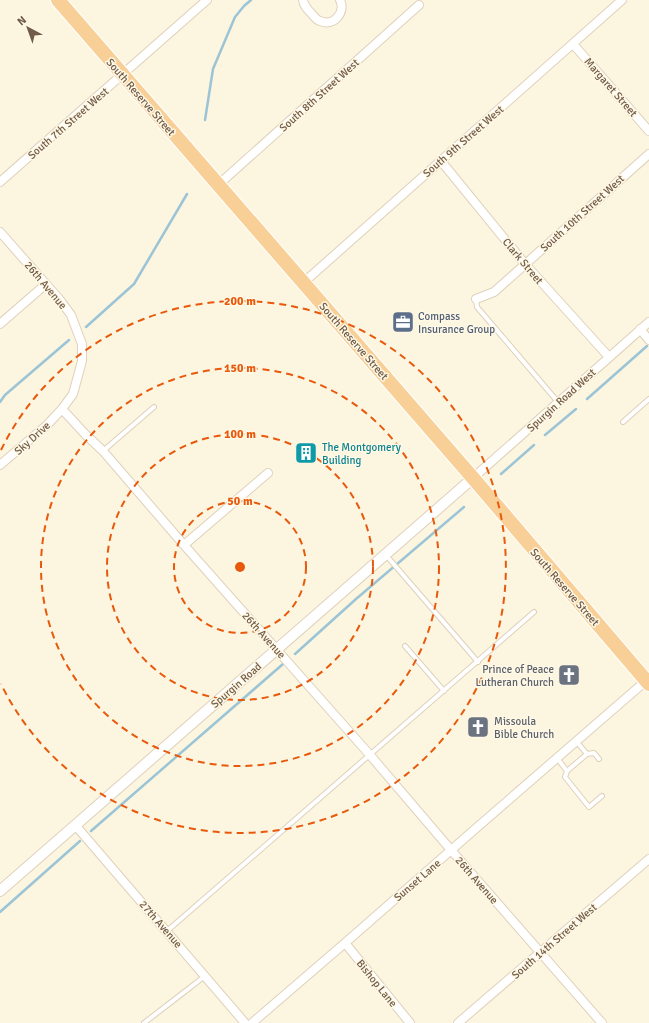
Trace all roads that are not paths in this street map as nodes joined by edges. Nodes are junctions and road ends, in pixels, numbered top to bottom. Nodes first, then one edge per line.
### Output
1 (58, 0) edge
2 (207, 0) edge
3 (303, 0) edge
4 (340, 0) edge
5 (622, 0) edge
6 (419, 5) dead end
7 (573, 44) junction
8 (122, 75) junction
9 (649, 131) edge
10 (649, 154) edge
11 (440, 161) junction
12 (0, 182) edge
13 (218, 185) junction
14 (0, 232) edge
15 (525, 264) junction
16 (303, 283) junction
17 (46, 284) junction
18 (476, 299) joint
19 (649, 322) edge
20 (0, 324) edge
21 (640, 329) junction
22 (649, 340) edge
23 (609, 357) junction
24 (649, 399) edge
25 (558, 402) junction
26 (154, 407) dead end
27 (62, 409) junction
28 (623, 422) dead end
29 (103, 451) junction
30 (0, 465) edge
31 (268, 473) dead end
32 (473, 478) junction
33 (184, 545) junction
34 (385, 554) junction
35 (534, 612) dead end
36 (404, 646) dead end
37 (277, 649) junction
38 (478, 662) junction
39 (648, 681) edge
40 (444, 691) junction
41 (576, 741) junction
42 (587, 754) junction
43 (370, 755) junction
44 (556, 758) junction
45 (599, 759) dead end
46 (567, 771) junction
47 (602, 796) dead end
48 (76, 826) junction
49 (451, 850) junction
50 (649, 859) edge
51 (0, 891) edge
52 (167, 931) junction
53 (345, 944) junction
54 (541, 952) junction
55 (205, 976) junction
56 (144, 1023) edge
57 (245, 1023) edge
58 (252, 1023) edge
59 (410, 1023) edge
60 (458, 1023) edge
61 (602, 1023) edge

1 - 8 highway, South Reserve Street
2 - 8 street, South 7th Street West
3 - 4 street
5 - 7 street, South 9th Street West
6 - 13 street, South 8th Street West
7 - 9 street, Margaret Street
7 - 11 street, South 9th Street West
8 - 12 street, South 7th Street West
8 - 13 highway, South Reserve Street
10 - 15 street, South 10th Street West
11 - 15 street, Clark Street
11 - 16 street, South 9th Street West
13 - 16 highway, South Reserve Street
14 - 17 street, 26th Avenue
15 - 18 street, South 10th Street West
15 - 23 street, Clark Street
16 - 32 highway, South Reserve Street
17 - 20 street
17 - 27 street, 26th Avenue
18 - 25 lane
19 - 21 street, Spurgin Road West
21 - 22 street
21 - 23 street, Spurgin Road West
23 - 25 street, Spurgin Road West
24 - 28 lane
25 - 32 street, Spurgin Road West
26 - 29 lane
27 - 29 street, 26th Avenue
27 - 30 street, Sky Drive
29 - 33 street, 26th Avenue
31 - 33 street
32 - 34 street, Spurgin Road
32 - 39 highway, South Reserve Street
33 - 37 street, 26th Avenue
34 - 37 street, Spurgin Road
34 - 38 lane
35 - 38 lane
36 - 40 lane
37 - 43 street, 26th Avenue
37 - 48 street, Spurgin Road
38 - 40 lane
39 - 41 street, Sunset Lane
40 - 43 lane
41 - 42 lane
41 - 44 street, Sunset Lane
42 - 45 lane
42 - 46 lane
43 - 49 street, 26th Avenue
43 - 52 lane
44 - 46 lane
44 - 49 street, Sunset Lane
46 - 47 lane
48 - 51 street, Spurgin Road
48 - 52 street, 27th Avenue
49 - 53 street, Sunset Lane
49 - 54 street, 26th Avenue
50 - 54 street, South 14th Street West
52 - 55 street, 27th Avenue
53 - 58 street, Sunset Lane
53 - 59 street, Bishop Lane
54 - 60 street, South 14th Street West
54 - 61 street, 26th Avenue
55 - 56 lane
55 - 57 street, 27th Avenue

